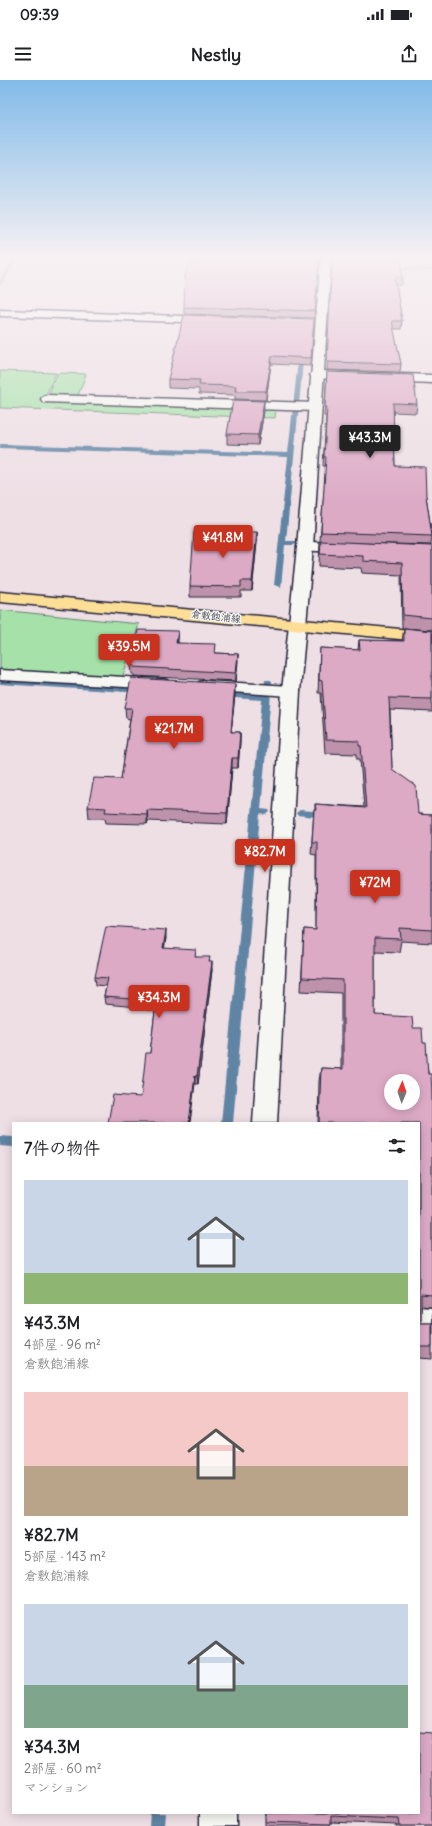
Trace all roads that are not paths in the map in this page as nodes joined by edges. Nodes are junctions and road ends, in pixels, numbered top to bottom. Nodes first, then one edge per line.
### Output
1 (316, 339) edge
2 (316, 375) junction
3 (432, 379) edge
4 (47, 400) dead end
5 (315, 407) junction
6 (305, 546) junction
7 (368, 549) edge
8 (0, 597) edge
9 (297, 624) junction
10 (432, 637) edge
11 (0, 675) edge
12 (284, 691) junction
13 (265, 1122) edge
14 (420, 1320) edge
15 (432, 1321) edge
16 (218, 1814) edge
17 (218, 1826) edge

1 - 2 street
2 - 3 street
2 - 5 street
4 - 5 street
5 - 6 street
6 - 7 street
6 - 9 street
8 - 9 main road, 倉敷飽浦線
9 - 10 main road, 倉敷飽浦線
9 - 12 street
11 - 12 street
12 - 13 street
14 - 15 street
16 - 17 street

